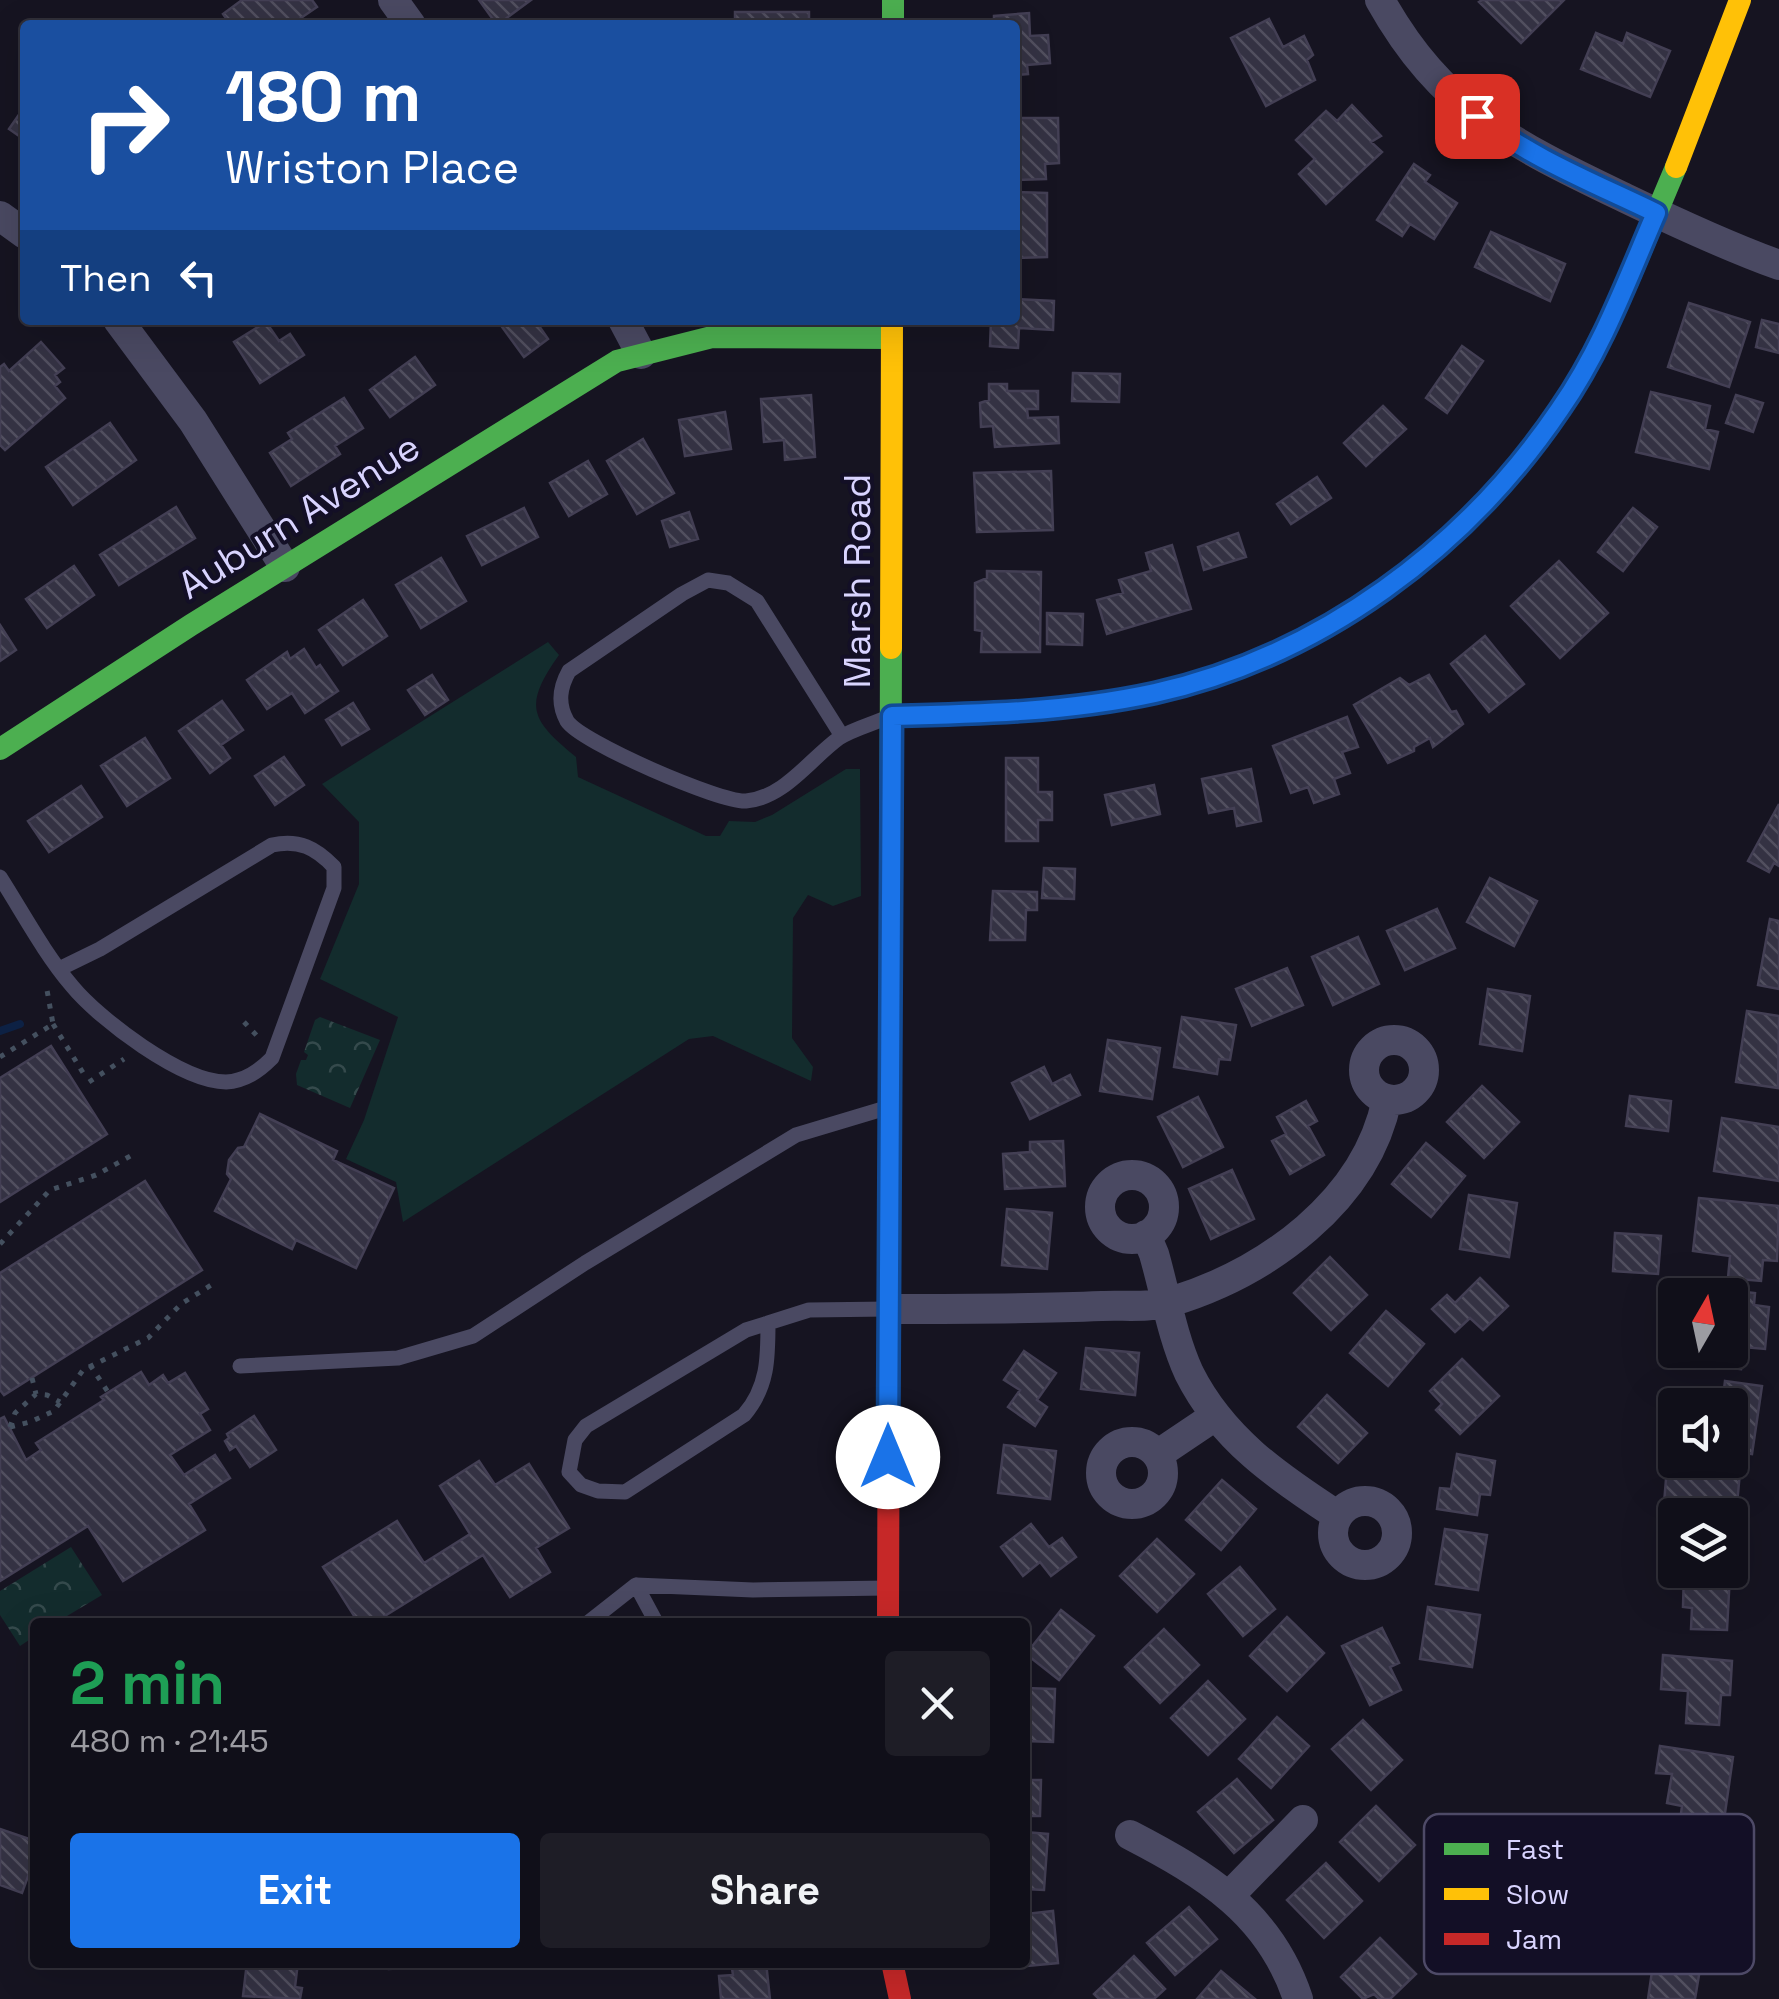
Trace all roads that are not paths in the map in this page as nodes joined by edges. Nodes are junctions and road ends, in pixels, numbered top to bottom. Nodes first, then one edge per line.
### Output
1 (1380, 0) edge
2 (1740, 0) edge
3 (1656, 213) junction
4 (1779, 265) edge
5 (122, 325) edge
6 (626, 325) edge
7 (892, 329) edge
8 (641, 354) junction
9 (285, 567) junction
10 (892, 716) junction
11 (842, 736) junction
12 (0, 749) edge
13 (0, 877) edge
14 (59, 969) junction
15 (1387, 1099) dead end
16 (889, 1106) junction
17 (1146, 1236) dead end
18 (1168, 1303) junction
19 (890, 1309) junction
20 (768, 1323) junction
21 (240, 1366) dead end
22 (1215, 1416) junction
23 (1158, 1455) dead end
24 (1338, 1516) dead end
25 (636, 1585) junction
26 (888, 1588) junction
27 (594, 1618) edge
28 (654, 1618) edge
29 (888, 1618) edge
30 (1303, 1820) dead end
31 (1130, 1835) dead end
32 (1229, 1896) junction
33 (893, 1968) edge
34 (900, 1999) edge
35 (1298, 1999) edge

1 - 3 street
2 - 3 street
3 - 4 street
3 - 10 street
5 - 9 street
6 - 8 street
7 - 8 street, Auburn Avenue
7 - 10 street, Marsh Road
8 - 9 street, Auburn Avenue
9 - 12 street, Auburn Avenue
10 - 11 lane
10 - 16 street, Marsh Road
11 - 11 lane
13 - 14 lane
14 - 14 lane
15 - 18 street
16 - 19 street, Marsh Road
16 - 21 lane
17 - 18 street
18 - 19 street
18 - 22 street
19 - 20 lane
19 - 26 street, Marsh Road
20 - 20 lane
22 - 23 street
22 - 24 street
25 - 26 lane
25 - 27 lane
25 - 28 lane
26 - 29 street, Marsh Road
30 - 32 street
31 - 32 street
32 - 35 street
33 - 34 street

